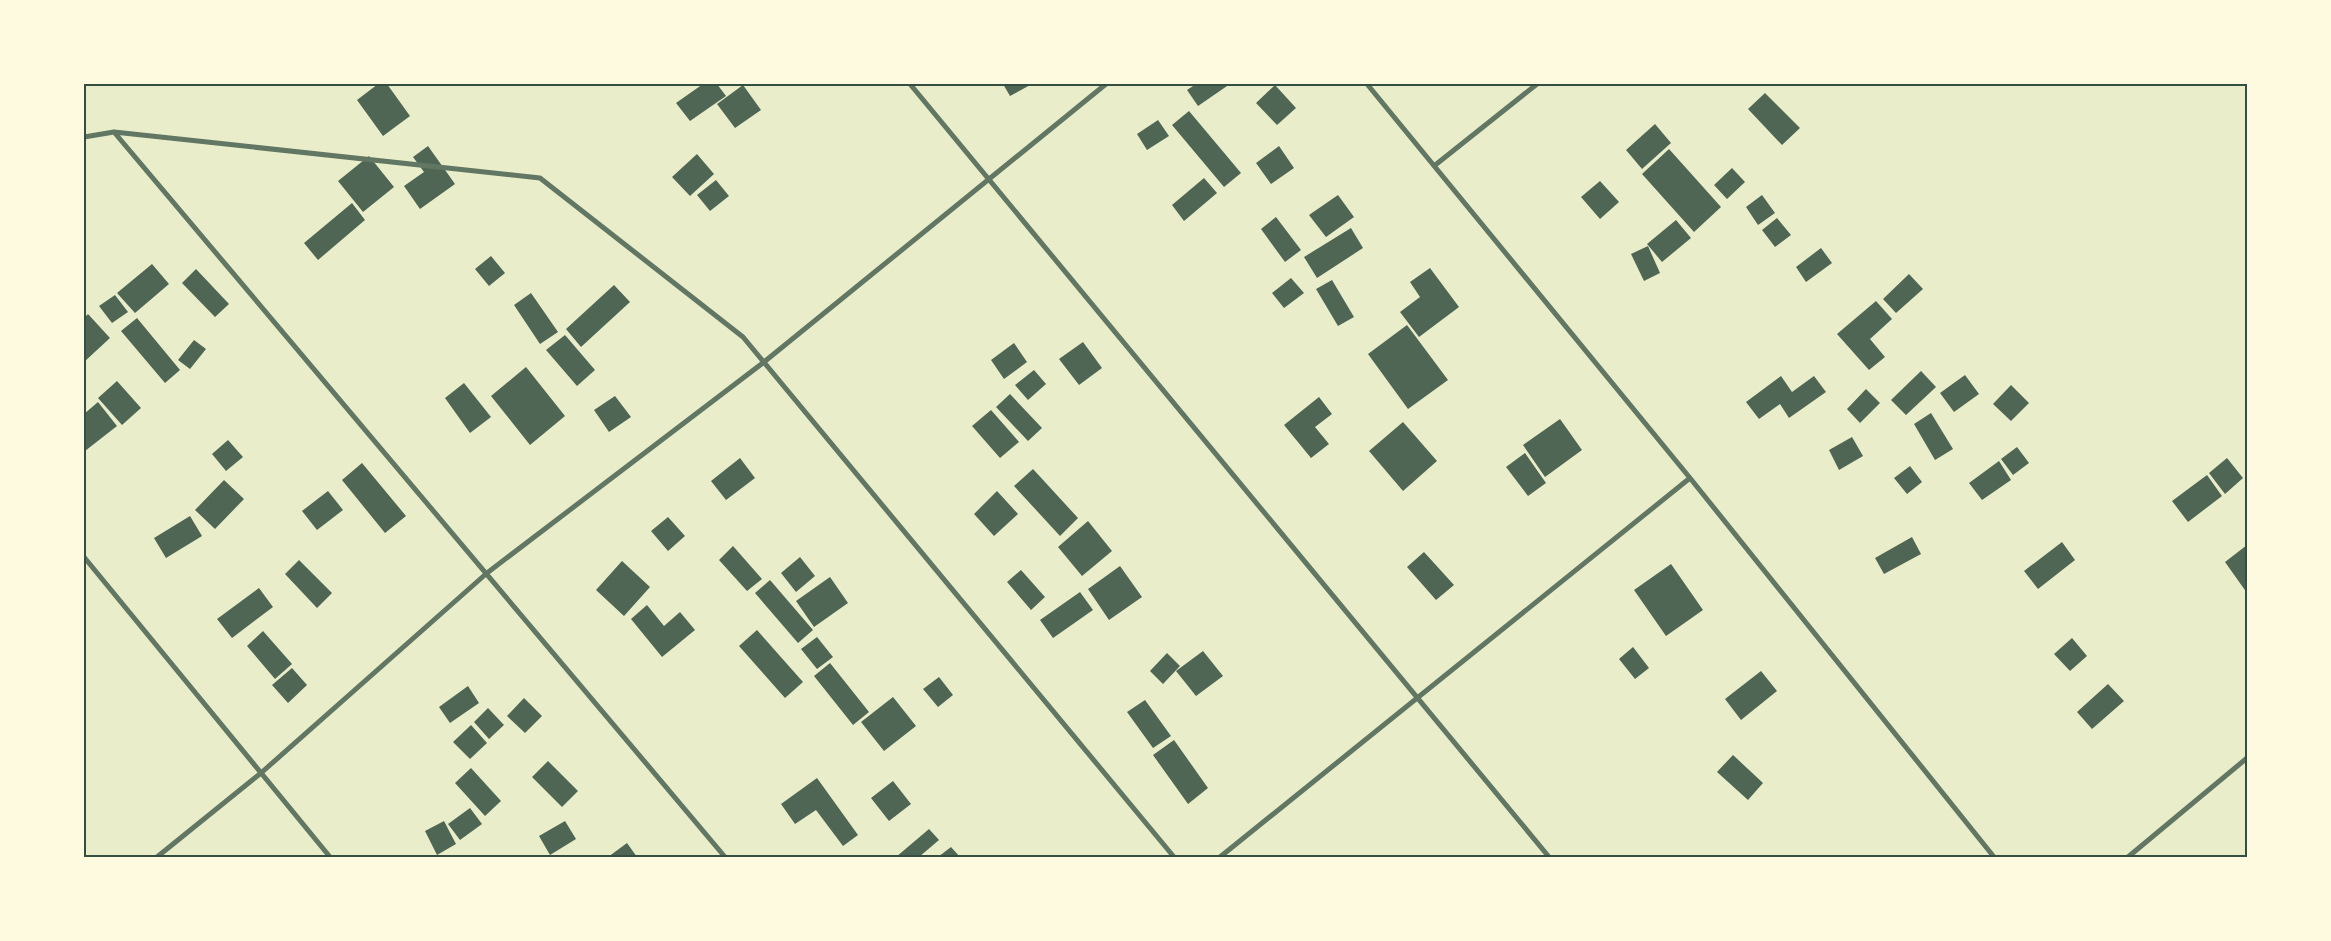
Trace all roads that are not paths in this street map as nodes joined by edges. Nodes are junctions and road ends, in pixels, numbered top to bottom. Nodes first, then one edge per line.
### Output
1 (910, 84) edge
2 (1106, 84) edge
3 (1367, 84) edge
4 (1537, 84) edge
5 (114, 132) junction
6 (84, 137) edge
7 (1434, 166) junction
8 (989, 179) junction
9 (764, 362) junction
10 (1690, 478) junction
11 (84, 558) edge
12 (487, 573) junction
13 (1417, 698) junction
14 (2247, 758) edge
15 (261, 772) junction
16 (157, 857) edge
17 (330, 857) edge
18 (725, 857) edge
19 (1174, 857) edge
20 (1220, 857) edge
21 (1549, 857) edge
22 (1994, 857) edge
23 (2128, 857) edge

1 - 8 street
2 - 8 street
3 - 7 street
4 - 7 street
5 - 6 street
5 - 9 street
5 - 12 street
7 - 10 street
8 - 9 street
8 - 13 street
9 - 12 street
9 - 19 street
10 - 13 street
10 - 22 street
11 - 15 street
12 - 15 street
12 - 18 street
13 - 20 street
13 - 21 street
14 - 23 street
15 - 16 street
15 - 17 street

